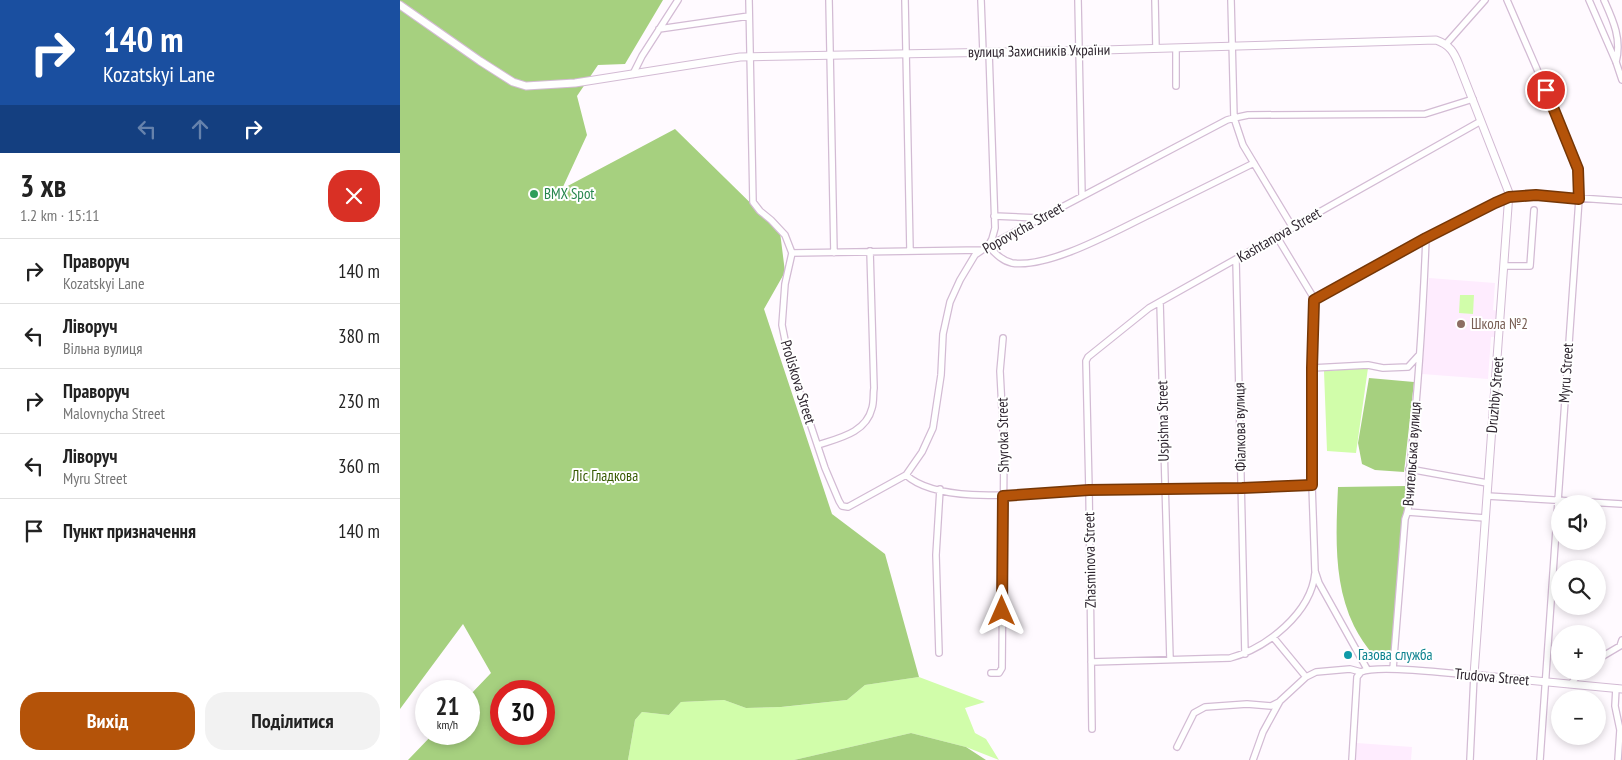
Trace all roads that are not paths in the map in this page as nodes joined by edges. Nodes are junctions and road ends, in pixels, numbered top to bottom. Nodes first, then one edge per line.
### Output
1 (678, 0) edge
2 (749, 0) edge
3 (829, 0) edge
4 (905, 0) edge
5 (981, 0) edge
6 (1078, 0) edge
7 (1155, 0) edge
8 (1231, 0) edge
9 (1485, 0) edge
10 (1507, 0) edge
11 (1589, 0) edge
12 (1604, 0) edge
13 (400, 4) edge
14 (749, 16) junction
15 (659, 29) junction
16 (1446, 44) junction
17 (1232, 46) junction
18 (1156, 48) junction
19 (1176, 48) junction
20 (1079, 50) junction
21 (986, 52) junction
22 (906, 54) junction
23 (830, 55) junction
24 (750, 57) junction
25 (1616, 62) junction
26 (633, 74) junction
27 (1622, 80) edge
28 (1176, 86) dead end
29 (1473, 99) junction
30 (1234, 118) junction
31 (1481, 121) junction
32 (1254, 163) junction
33 (1082, 196) junction
34 (1509, 197) junction
35 (1579, 199) junction
36 (1622, 201) edge
37 (1534, 210) dead end
38 (994, 216) junction
39 (1040, 218) junction
40 (1292, 228) junction
41 (1277, 237) junction
42 (1426, 238) junction
43 (985, 248) junction
44 (910, 250) junction
45 (870, 251) junction
46 (834, 252) junction
47 (792, 253) junction
48 (1236, 260) junction
49 (1505, 266) junction
50 (1314, 300) junction
51 (1160, 302) junction
52 (1003, 338) dead end
53 (1419, 355) junction
54 (1086, 361) joint
55 (1312, 368) junction
56 (818, 445) junction
57 (1409, 469) junction
58 (906, 475) junction
59 (1487, 483) junction
60 (1312, 485) junction
61 (1242, 488) junction
62 (1165, 489) junction
63 (940, 490) junction
64 (1089, 490) junction
65 (1557, 495) edge
66 (1003, 496) junction
67 (1487, 496) junction
68 (1551, 500) edge
69 (1606, 503) edge
70 (1622, 504) edge
71 (848, 507) joint
72 (1408, 512) junction
73 (1485, 518) junction
74 (1554, 550) edge
75 (1315, 571) junction
76 (1274, 637) junction
77 (1622, 640) edge
78 (939, 653) dead end
79 (1245, 654) junction
80 (1606, 654) edge
81 (1170, 659) junction
82 (1091, 662) junction
83 (1364, 670) junction
84 (1394, 670) junction
85 (991, 674) dead end
86 (1474, 675) junction
87 (1306, 677) junction
88 (1574, 680) edge
89 (1546, 682) junction
90 (1571, 684) junction
91 (1619, 688) edge
92 (1280, 702) junction
93 (1092, 729) dead end
94 (1177, 747) dead end
95 (1254, 760) edge
96 (1352, 760) edge
97 (1470, 760) edge
98 (1540, 760) edge
99 (1618, 760) edge

1 - 15 street
2 - 14 street
3 - 23 street
4 - 22 street
5 - 21 street
6 - 20 street
7 - 18 street
8 - 17 street
9 - 16 street
10 - 35 street, Myru Street
11 - 25 street
12 - 25 street
13 - 26 street, вулиця Захисників України
14 - 15 street
14 - 24 street
15 - 26 street
16 - 17 street, вулиця Захисників України
16 - 29 street, Druzhby Street
17 - 19 street, вулиця Захисників України
17 - 30 street
18 - 19 street, вулиця Захисників України
18 - 20 street, вулиця Захисників України
19 - 28 street
20 - 21 street, вулиця Захисників України
20 - 33 street
21 - 22 street, вулиця Захисників України
21 - 38 street
22 - 23 street, вулиця Захисників України
22 - 44 street
23 - 24 street, вулиця Захисників України
23 - 46 street
24 - 26 street, вулиця Захисників України
24 - 47 street
25 - 27 street
29 - 30 street, Popovycha Street
29 - 31 street, Druzhby Street
30 - 32 street
30 - 33 street, Popovycha Street
31 - 34 street, Druzhby Street
31 - 40 street, Kashtanova Street
32 - 40 street
32 - 43 street
33 - 39 street, Popovycha Street
34 - 35 street
34 - 42 street
34 - 49 street, Druzhby Street
35 - 36 street
35 - 65 street, Myru Street
37 - 49 street
38 - 39 street
38 - 43 street
39 - 43 street, Popovycha Street
40 - 41 street, Kashtanova Street
41 - 48 street, Kashtanova Street
41 - 50 street
42 - 50 street
42 - 53 street, Вчительська вулиця
43 - 44 street
43 - 58 street, Popovycha Street
44 - 45 street
45 - 46 street
45 - 56 street
46 - 47 street
47 - 56 street, Proliskova Street
48 - 51 street, Kashtanova Street
48 - 61 street, Фіалкова вулиця
49 - 59 street, Druzhby Street
50 - 55 street
51 - 54 street, Kashtanova Street
51 - 62 street, Uspishna Street
52 - 66 street, Shyroka Street
53 - 55 street
53 - 57 street, Вчительська вулиця
54 - 64 street, Zhasminova Street
55 - 60 street
56 - 71 street, Proliskova Street
57 - 59 street
57 - 72 street, Вчительська вулиця
58 - 63 street
58 - 71 street, Popovycha Street
59 - 67 street, Druzhby Street
60 - 61 street
60 - 75 street
61 - 62 street
61 - 79 street, Фіалкова вулиця
62 - 64 street
62 - 81 street, Uspishna Street
63 - 66 street
63 - 78 street
64 - 66 street
64 - 82 street, Zhasminova Street
66 - 85 street, Shyroka Street
67 - 68 street
67 - 73 street, Druzhby Street
69 - 70 street
72 - 73 street
72 - 84 street, Вчительська вулиця
73 - 86 street, Druzhby Street
74 - 89 street, Myru Street
75 - 76 street
75 - 83 street
76 - 79 street
76 - 87 street
77 - 80 street
79 - 81 street
81 - 82 street
82 - 93 street, Zhasminova Street
83 - 84 street, Trudova Street
83 - 87 street, Trudova Street
83 - 96 street
84 - 86 street, Trudova Street
86 - 89 street, Trudova Street
86 - 97 street, Druzhby Street
87 - 92 street
88 - 90 street
89 - 90 street, Trudova Street
89 - 98 street, Myru Street
90 - 91 street, Trudova Street
91 - 99 street
92 - 94 street
92 - 95 street

